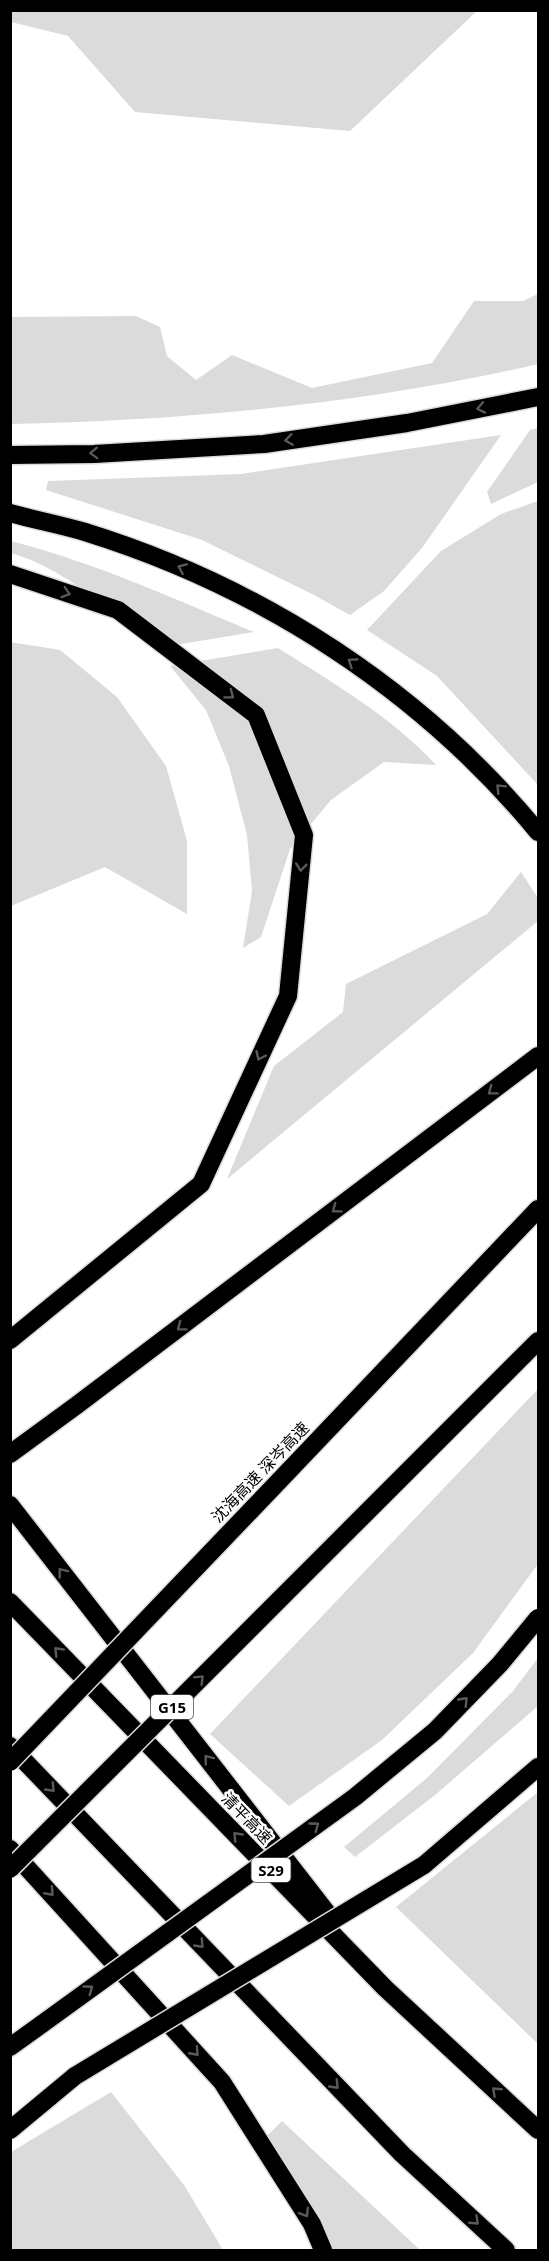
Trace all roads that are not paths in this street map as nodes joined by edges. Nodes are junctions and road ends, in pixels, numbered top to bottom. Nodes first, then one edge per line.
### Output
1 (538, 397) edge
2 (10, 455) edge
3 (10, 513) edge
4 (10, 574) edge
5 (538, 832) edge
6 (538, 1056) edge
7 (538, 1209) edge
8 (10, 1340) edge
9 (538, 1341) edge
10 (10, 1454) edge
11 (10, 1505) edge
12 (10, 1602) edge
13 (538, 1618) edge
14 (10, 1746) edge
15 (10, 1762) edge
16 (538, 1767) edge
17 (10, 1849) edge
18 (10, 1869) edge
19 (385, 1988) junction
20 (10, 2047) edge
21 (10, 2130) edge
22 (538, 2130) edge
23 (323, 2250) edge
24 (506, 2250) edge

1 -> 2 highway
5 -> 3 highway
4 -> 8 highway
6 -> 10 highway
7 - 15 highway, 沈海高速 深岑高速, bridge
18 -> 9 highway, G15, bridge
19 -> 11 highway
19 -> 12 highway, 清平高速 / S29
20 -> 13 highway, bridge
14 -> 24 highway
16 - 21 highway, bridge
17 -> 23 highway
22 -> 19 highway, 清平高速 / S29

